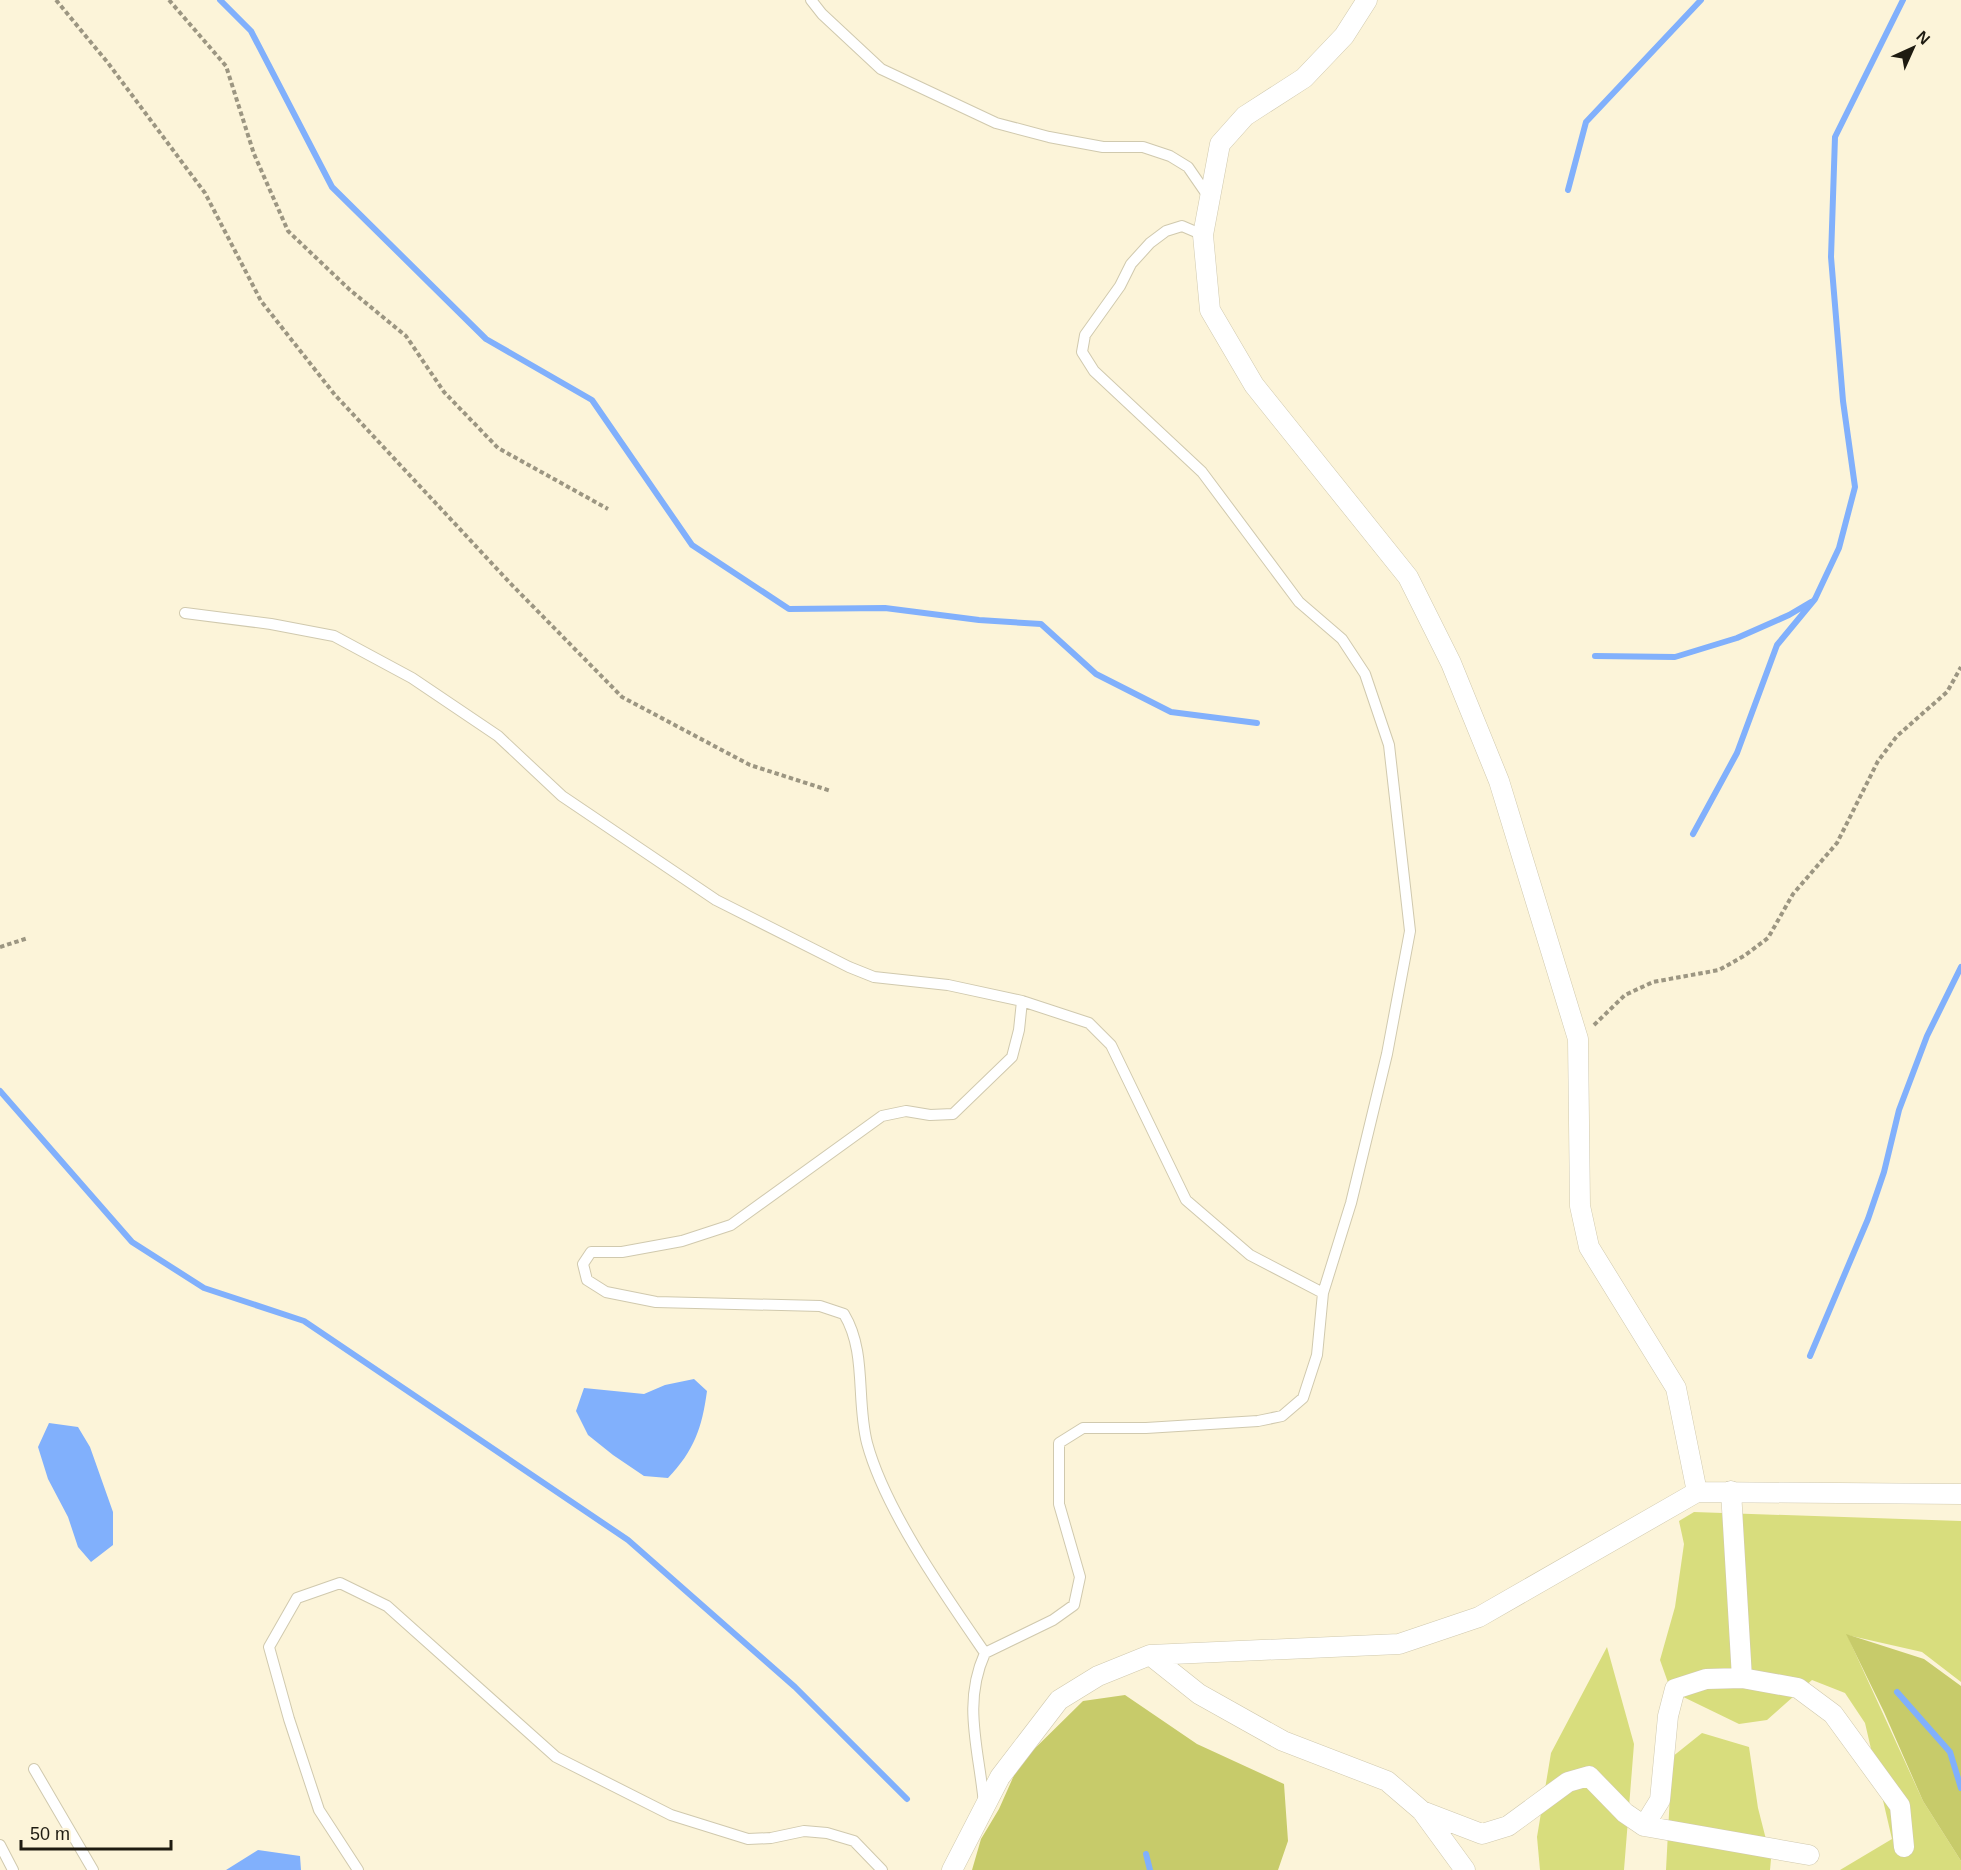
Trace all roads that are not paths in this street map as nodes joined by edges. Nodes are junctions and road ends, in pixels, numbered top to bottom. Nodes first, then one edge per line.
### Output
1 (811, 0) edge
2 (1367, 0) edge
3 (1208, 196) junction
4 (1203, 235) junction
5 (185, 613) dead end
6 (1022, 1001) junction
7 (1323, 1293) junction
8 (1731, 1491) junction
9 (1697, 1492) junction
10 (1961, 1494) edge
11 (985, 1653) junction
12 (1150, 1655) junction
13 (1742, 1678) junction
14 (34, 1769) dead end
15 (984, 1804) junction
16 (1422, 1811) junction
17 (1644, 1826) junction
18 (0, 1845) edge
19 (1904, 1847) dead end
20 (1809, 1856) dead end
21 (13, 1870) edge
22 (93, 1870) edge
23 (358, 1870) edge
24 (882, 1870) edge
25 (952, 1870) edge
26 (1465, 1870) edge

1 - 3 lane
2 - 3 street
3 - 4 street
4 - 7 lane
4 - 9 street
5 - 6 lane
6 - 7 lane
6 - 11 lane
7 - 11 lane
8 - 9 street
8 - 10 street
8 - 13 street
9 - 12 street
11 - 15 lane
12 - 15 street
12 - 16 street
13 - 17 street
13 - 19 street
14 - 22 lane
15 - 25 street
16 - 17 street
16 - 26 street
17 - 20 street
18 - 21 lane
23 - 24 lane

